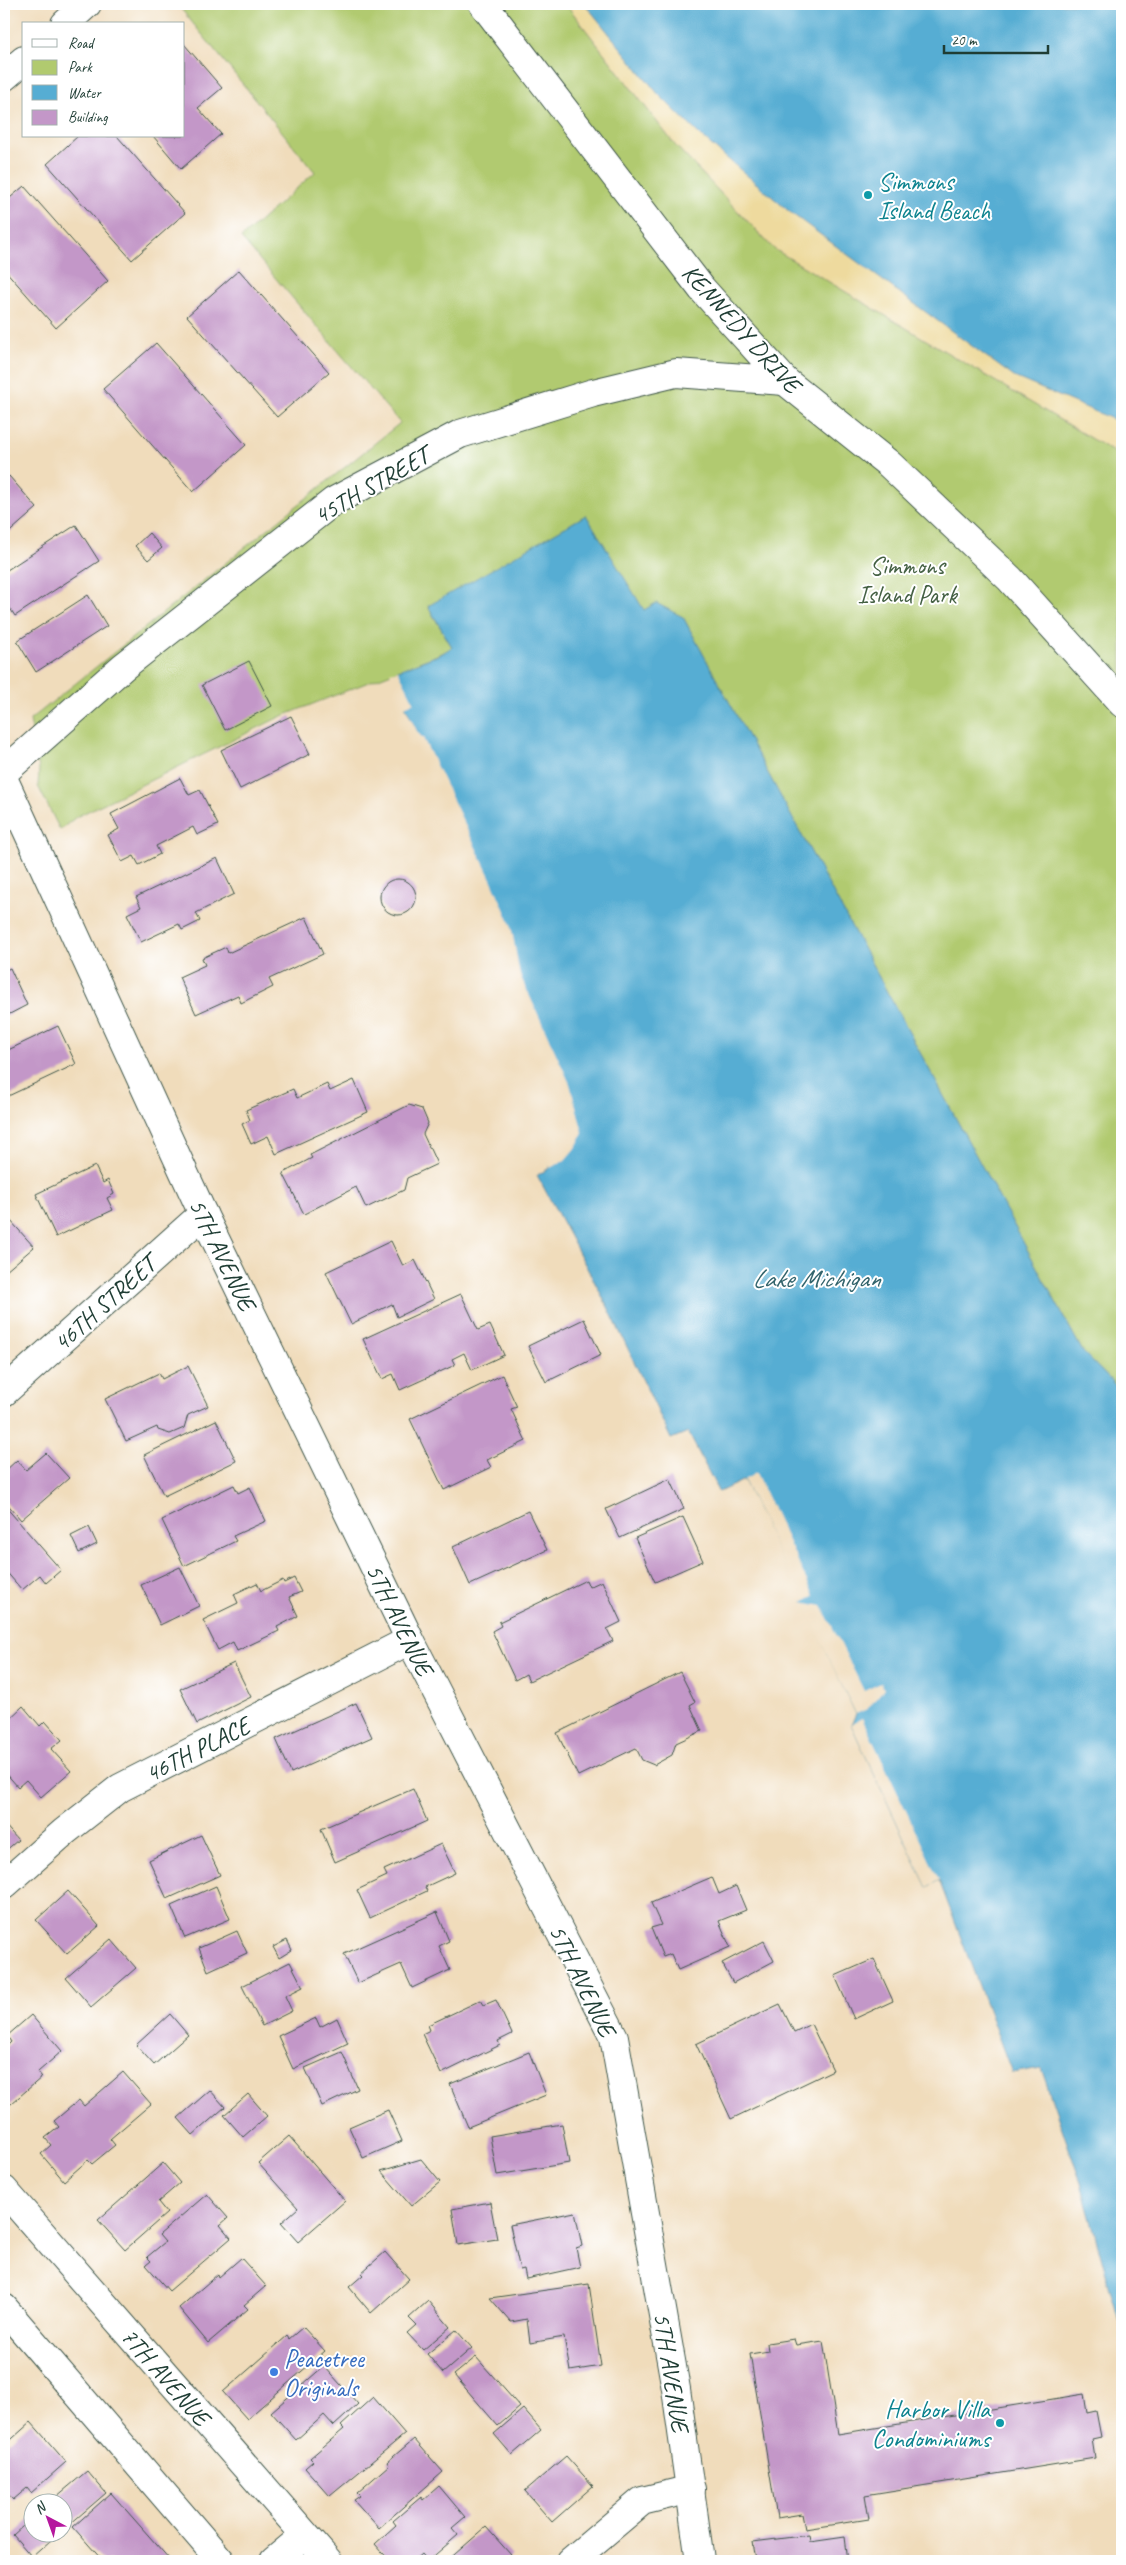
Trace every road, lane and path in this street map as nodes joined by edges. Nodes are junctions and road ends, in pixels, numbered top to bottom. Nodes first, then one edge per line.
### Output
1 (88, 4) edge
2 (483, 4) edge
3 (67, 22) edge
4 (22, 62) edge
5 (4, 77) edge
6 (785, 381) junction
7 (1122, 703) edge
8 (4, 772) edge
9 (4, 780) edge
10 (203, 1214) junction
11 (4, 1392) edge
12 (410, 1640) junction
13 (4, 1885) edge
14 (4, 2190) edge
15 (4, 2308) edge
16 (691, 2488) junction
17 (305, 2535) junction
18 (221, 2561) edge
19 (274, 2561) edge
20 (328, 2561) edge
21 (570, 2561) edge
22 (700, 2561) edge

1 - 3 street
2 - 6 street, KENNEDY DRIVE
4 - 5 street
6 - 7 street, KENNEDY DRIVE
6 - 8 street, 45TH STREET
9 - 10 street, 5TH AVENUE
10 - 11 street, 46TH STREET
10 - 12 street, 5TH AVENUE
12 - 13 street, 46TH PLACE
12 - 16 street, 5TH AVENUE
14 - 17 street, 7TH AVENUE
15 - 18 street
16 - 21 street
16 - 22 street, 5TH AVENUE
17 - 19 street
17 - 20 street, 7TH AVENUE

